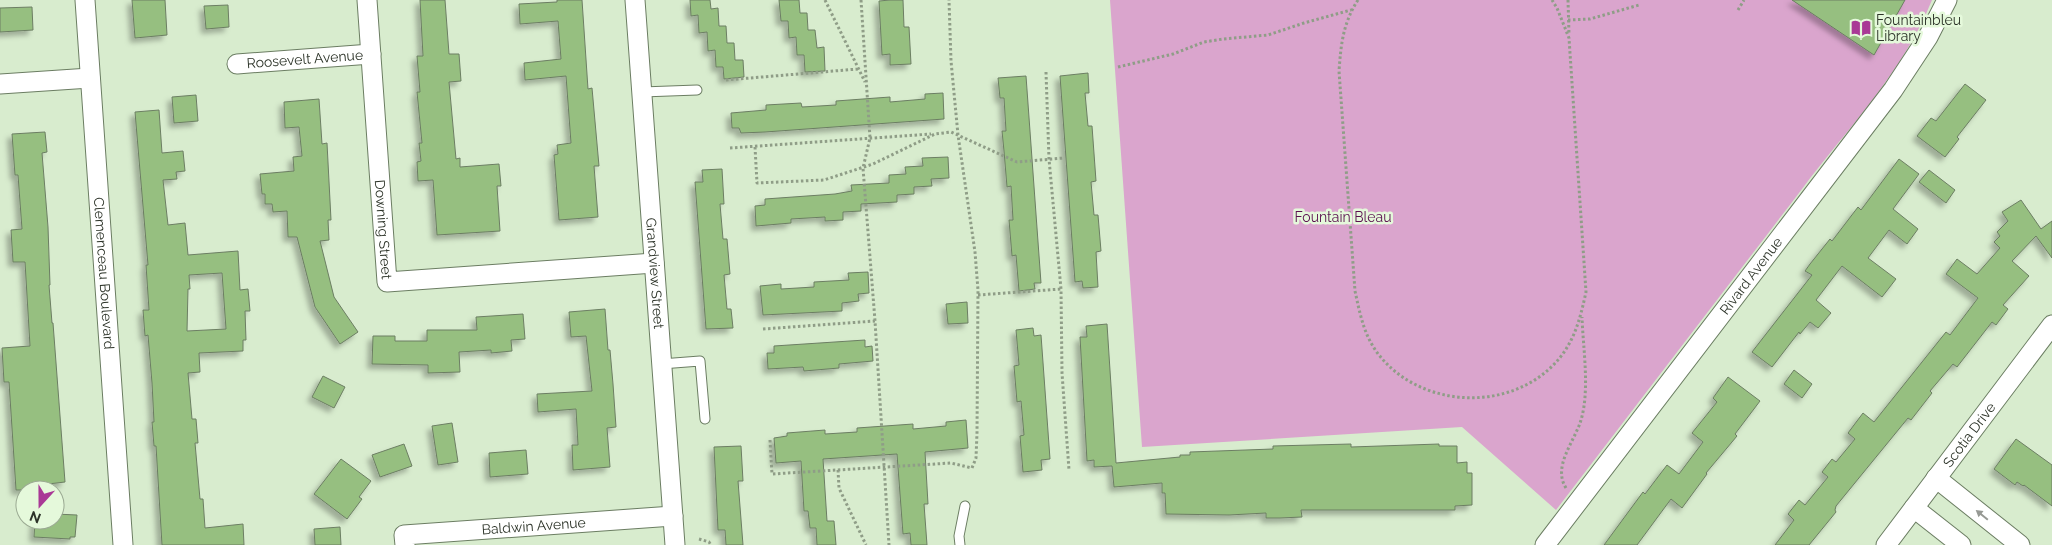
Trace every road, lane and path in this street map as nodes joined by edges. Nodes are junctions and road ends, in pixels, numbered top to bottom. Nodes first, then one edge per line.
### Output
1 (85, 0) edge
2 (367, 0) edge
3 (636, 0) edge
4 (826, 0) edge
5 (861, 0) edge
6 (949, 0) edge
7 (1358, 0) edge
8 (1552, 0) edge
9 (1568, 0) edge
10 (1744, 0) edge
11 (1947, 0) edge
12 (1639, 5) dead end
13 (1351, 10) junction
14 (1738, 10) dead end
15 (1568, 20) junction
16 (1569, 38) junction
17 (371, 54) junction
18 (237, 64) dead end
19 (1118, 67) dead end
20 (858, 69) junction
21 (1046, 72) dead end
22 (90, 78) junction
23 (726, 80) dead end
24 (0, 84) edge
25 (866, 85) junction
26 (697, 90) dead end
27 (642, 92) junction
28 (935, 134) junction
29 (958, 135) junction
30 (870, 138) junction
31 (755, 147) junction
32 (730, 148) dead end
33 (1064, 158) dead end
34 (1049, 159) junction
35 (863, 168) junction
36 (654, 263) junction
37 (1061, 289) junction
38 (978, 296) junction
39 (1582, 311) junction
40 (875, 321) junction
41 (2052, 325) edge
42 (763, 329) dead end
43 (661, 364) junction
44 (705, 419) dead end
45 (770, 440) dead end
46 (883, 467) junction
47 (838, 470) junction
48 (1069, 470) dead end
49 (1936, 478) junction
50 (1564, 486) dead end
51 (965, 506) dead end
52 (1914, 508) junction
53 (673, 516) junction
54 (699, 539) dead end
55 (123, 545) edge
56 (405, 545) edge
57 (675, 545) edge
58 (711, 545) edge
59 (866, 545) edge
60 (889, 545) edge
61 (960, 545) edge
62 (1545, 545) edge
63 (1886, 545) edge
64 (1961, 545) edge
65 (2020, 545) edge

1 - 22 street, Clemenceau Boulevard
2 - 17 street, Downing Street
3 - 27 street, Grandview Street
4 - 20 path
5 - 25 path
6 - 29 path
7 - 13 path
8 - 16 path
9 - 15 path
10 - 14 path
11 - 62 street, Rivard Avenue
12 - 15 path
13 - 19 path
13 - 39 path
15 - 16 path
16 - 39 path
17 - 18 street, Roosevelt Avenue
17 - 36 street, Downing Street
20 - 23 path
20 - 25 path
21 - 34 path
22 - 24 street
22 - 55 street, Clemenceau Boulevard
25 - 30 path
26 - 27 lane
27 - 36 street, Grandview Street
28 - 29 path
28 - 30 path
28 - 35 path
29 - 34 path
29 - 38 path
30 - 31 path
30 - 35 path
31 - 32 path
31 - 35 path
33 - 34 path
34 - 37 path
35 - 40 path
36 - 43 street, Grandview Street
37 - 38 path
37 - 48 path
38 - 46 path
39 - 50 path
40 - 42 path
40 - 46 path
41 - 49 street, Scotia Drive
43 - 44 lane
43 - 53 street, Grandview Street
45 - 47 path
46 - 47 path
46 - 60 path
47 - 59 path
49 - 52 street, Scotia Drive
65 -> 49 street
51 - 61 lane
52 - 63 street, Scotia Drive
52 - 64 street
53 - 56 street, Baldwin Avenue
53 - 57 street, Grandview Street
54 - 58 path

